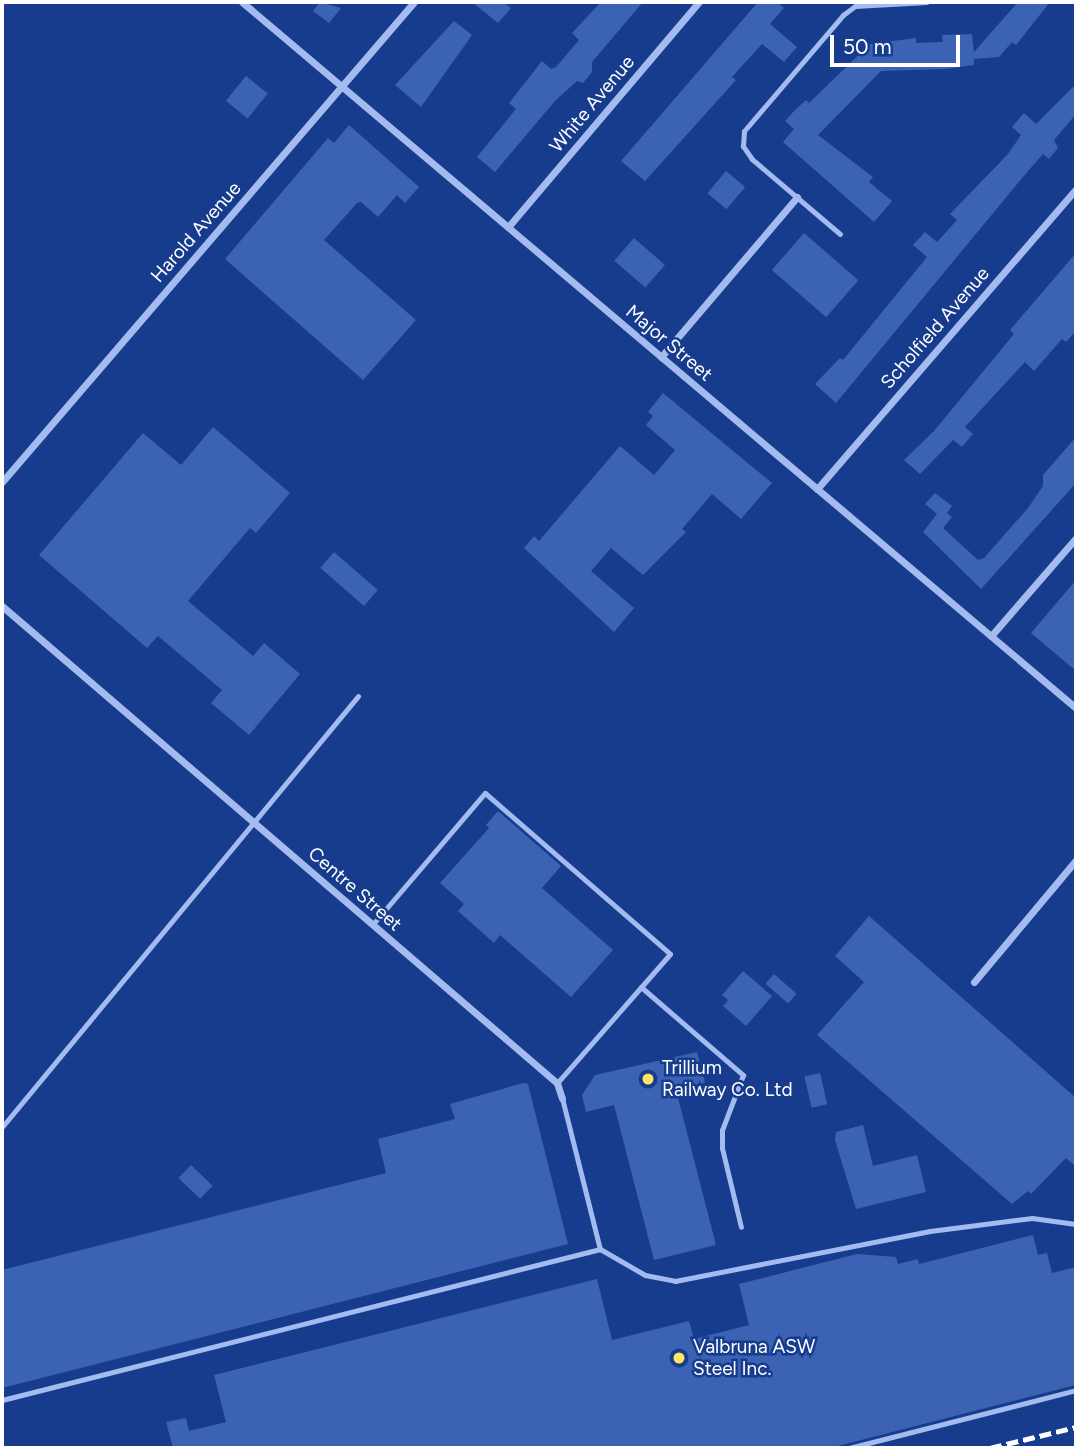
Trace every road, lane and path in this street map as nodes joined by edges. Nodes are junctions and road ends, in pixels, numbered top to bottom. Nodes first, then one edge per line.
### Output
1 (242, 2) edge
2 (414, 2) edge
3 (699, 2) edge
4 (927, 2) edge
5 (342, 87) junction
6 (1076, 189) edge
7 (797, 197) junction
8 (508, 227) junction
9 (840, 234) dead end
10 (661, 357) junction
11 (2, 482) edge
12 (817, 489) junction
13 (1076, 538) edge
14 (2, 606) edge
15 (991, 636) junction
16 (358, 696) dead end
17 (1076, 708) edge
18 (256, 824) junction
19 (1076, 860) edge
20 (373, 924) junction
21 (974, 982) dead end
22 (641, 987) junction
23 (557, 1083) junction
24 (562, 1098) joint
25 (2, 1127) edge
26 (1076, 1224) edge
27 (741, 1227) dead end
28 (600, 1250) junction
29 (1076, 1390) edge
30 (2, 1400) edge
31 (849, 1448) edge

1 - 5 street, Major Street
2 - 5 street, Harold Avenue
3 - 8 street, White Avenue
4 - 7 lane
5 - 8 street, Major Street
5 - 11 street, Harold Avenue
6 - 12 street, Scholfield Avenue
7 - 9 lane
7 - 10 street
8 - 10 street, Major Street
10 - 12 street, Major Street
12 - 15 street, Major Street
13 - 15 street
14 - 18 street, Centre Street
15 - 17 street, Major Street
16 - 18 lane
18 - 20 street, Centre Street
18 - 25 lane
19 - 21 street
20 - 22 lane
20 - 23 street, Centre Street
22 - 23 lane
22 - 27 lane
23 - 24 street
24 - 28 lane
26 - 28 lane
28 - 30 lane
29 - 31 lane

